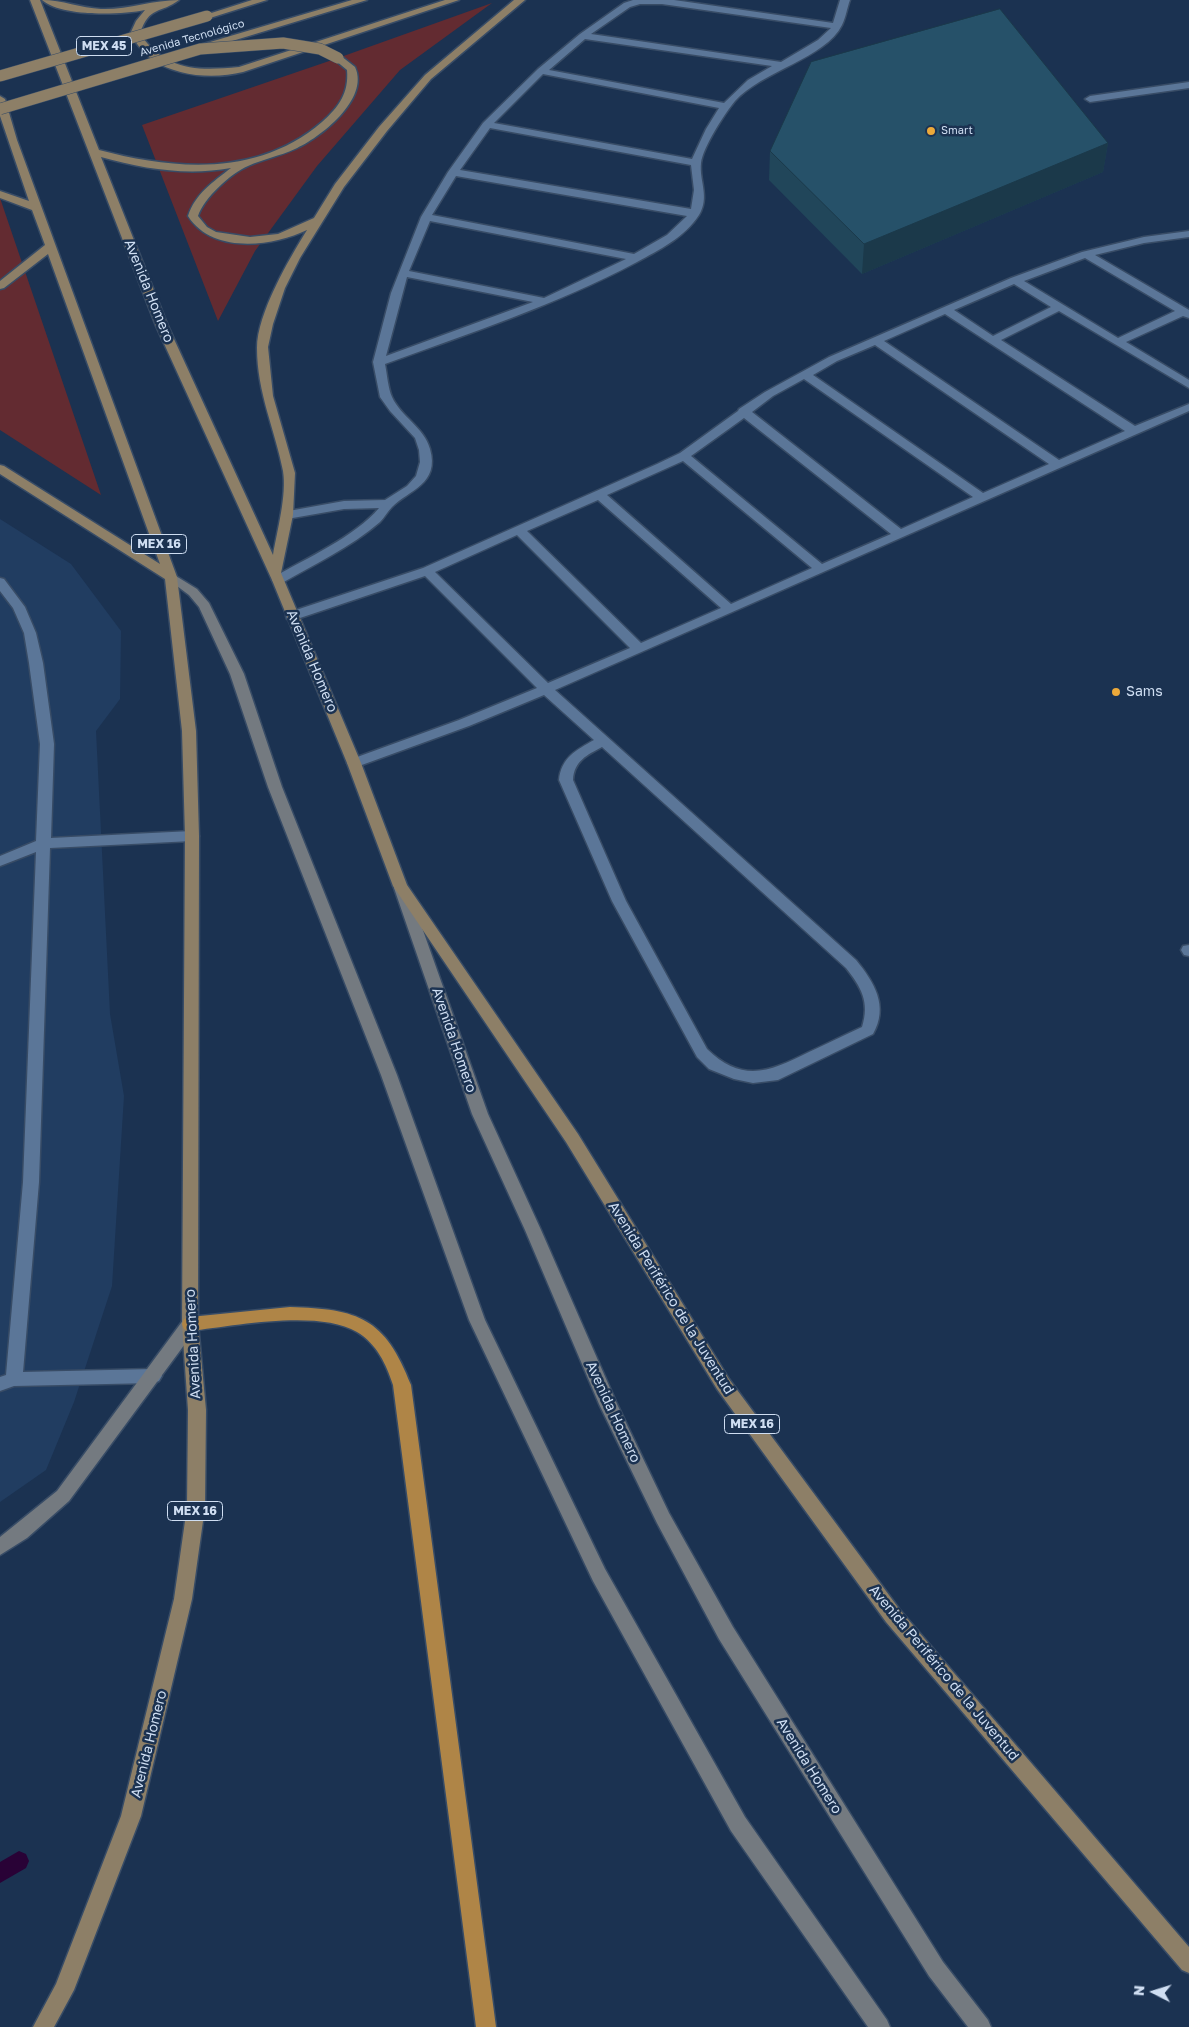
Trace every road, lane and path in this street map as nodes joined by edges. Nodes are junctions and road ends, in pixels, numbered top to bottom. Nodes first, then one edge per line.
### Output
1 (47, 0) edge
2 (174, 0) edge
3 (225, 0) edge
4 (262, 0) edge
5 (362, 0) edge
6 (454, 0) edge
7 (520, 0) edge
8 (845, 0) edge
9 (164, 3) junction
10 (36, 4) edge
11 (207, 16) junction
12 (836, 26) junction
13 (583, 36) junction
14 (200, 49) junction
15 (782, 65) junction
16 (541, 71) junction
17 (0, 76) edge
18 (1189, 85) edge
19 (0, 99) edge
20 (1090, 99) dead end
21 (726, 106) junction
22 (0, 109) edge
23 (487, 125) junction
24 (94, 152) junction
25 (696, 163) junction
26 (242, 164) junction
27 (454, 172) junction
28 (0, 194) edge
29 (37, 208) junction
30 (694, 214) junction
31 (426, 217) junction
32 (320, 219) junction
33 (1189, 234) edge
34 (51, 246) junction
35 (1086, 254) junction
36 (636, 258) junction
37 (403, 273) junction
38 (1015, 280) junction
39 (0, 286) edge
40 (545, 302) junction
41 (1059, 307) junction
42 (946, 310) junction
43 (1186, 314) edge
44 (875, 340) junction
45 (993, 340) junction
46 (1118, 342) junction
47 (379, 362) junction
48 (804, 374) junction
49 (1189, 384) edge
50 (1189, 407) edge
51 (743, 411) junction
52 (1134, 431) junction
53 (684, 456) junction
54 (1058, 465) junction
55 (0, 469) edge
56 (600, 495) junction
57 (982, 498) junction
58 (388, 504) junction
59 (287, 515) junction
60 (519, 530) junction
61 (899, 534) junction
62 (820, 569) junction
63 (427, 571) junction
64 (171, 577) junction
65 (277, 577) junction
66 (0, 582) edge
67 (730, 609) junction
68 (292, 616) junction
69 (639, 649) junction
70 (546, 689) junction
71 (603, 740) junction
72 (354, 763) junction
73 (192, 836) junction
74 (44, 843) junction
75 (0, 861) edge
76 (400, 886) junction
77 (190, 1324) junction
78 (153, 1376) junction
79 (7, 1381) edge
80 (0, 1547) edge
81 (1157, 1924) junction
82 (1189, 1957) edge
83 (1189, 1963) edge
84 (43, 2027) edge
85 (486, 2027) edge
86 (880, 2027) edge
87 (981, 2027) edge

1 - 9 main road
2 - 9 main road
3 - 11 main road
4 - 11 main road, Avenida Tecnológico / MEX 45
5 - 14 main road, Avenida Tecnológico / MEX 45
6 - 9 main road
7 - 32 main road
8 - 12 street
10 - 24 main road, Avenida Homero / MEX 16
11 - 17 main road, Avenida Tecnológico / MEX 45, bridge
12 - 13 street
12 - 15 street
13 - 15 street
13 - 16 street
14 - 22 main road, Avenida Tecnológico / MEX 45, bridge
14 - 26 main road, bridge
15 - 21 street
16 - 21 street
16 - 23 street
18 - 20 street
19 - 29 main road, Avenida Homero / MEX 16
21 - 25 street
23 - 25 street
23 - 27 street
24 - 26 main road
24 - 65 main road, Avenida Homero / MEX 16
25 - 30 street
26 - 32 main road
27 - 30 street
27 - 31 street
28 - 29 main road
29 - 34 main road, Avenida Homero / MEX 16
30 - 36 street
31 - 36 street
31 - 37 street
32 - 59 main road
33 - 35 street
34 - 39 main road
34 - 64 main road, Avenida Homero / MEX 16
35 - 38 street
35 - 43 street
36 - 40 street
37 - 40 street
37 - 47 street
38 - 41 street
38 - 42 street
40 - 47 street
41 - 45 street
41 - 46 street
42 - 44 street
42 - 45 street
43 - 46 street
44 - 48 street
44 - 54 street
45 - 52 street
46 - 49 street
47 - 58 street
48 - 51 street
48 - 57 street
50 - 52 street
51 - 53 street
51 - 61 street
52 - 54 street
53 - 56 street
53 - 62 street
54 - 57 street
55 - 64 main road
56 - 60 street
56 - 67 street
57 - 61 street
58 - 59 street
58 - 65 street
59 - 65 main road
60 - 63 street
60 - 69 street
61 - 62 street
62 - 67 street
63 - 68 street
63 - 70 street
64 - 73 main road, Avenida Homero / MEX 16
64 - 86 main road
65 - 68 main road, Avenida Homero / MEX 16
66 - 74 street
67 - 69 street
68 - 72 main road, Avenida Homero / MEX 16
69 - 70 street
70 - 71 street
70 - 72 street
71 - 71 street
72 - 76 main road, Avenida Homero / MEX 16
73 - 74 street
73 - 77 main road, Avenida Homero / MEX 16
74 - 75 street
74 - 79 street
76 - 81 main road, Avenida Periférico de la Juventud / MEX 16
76 - 87 main road, Avenida Homero
77 - 78 main road
77 - 84 main road, Avenida Homero / MEX 16
77 - 85 highway
78 - 79 street
78 - 80 main road
81 - 82 main road
81 - 83 main road, MEX 16

